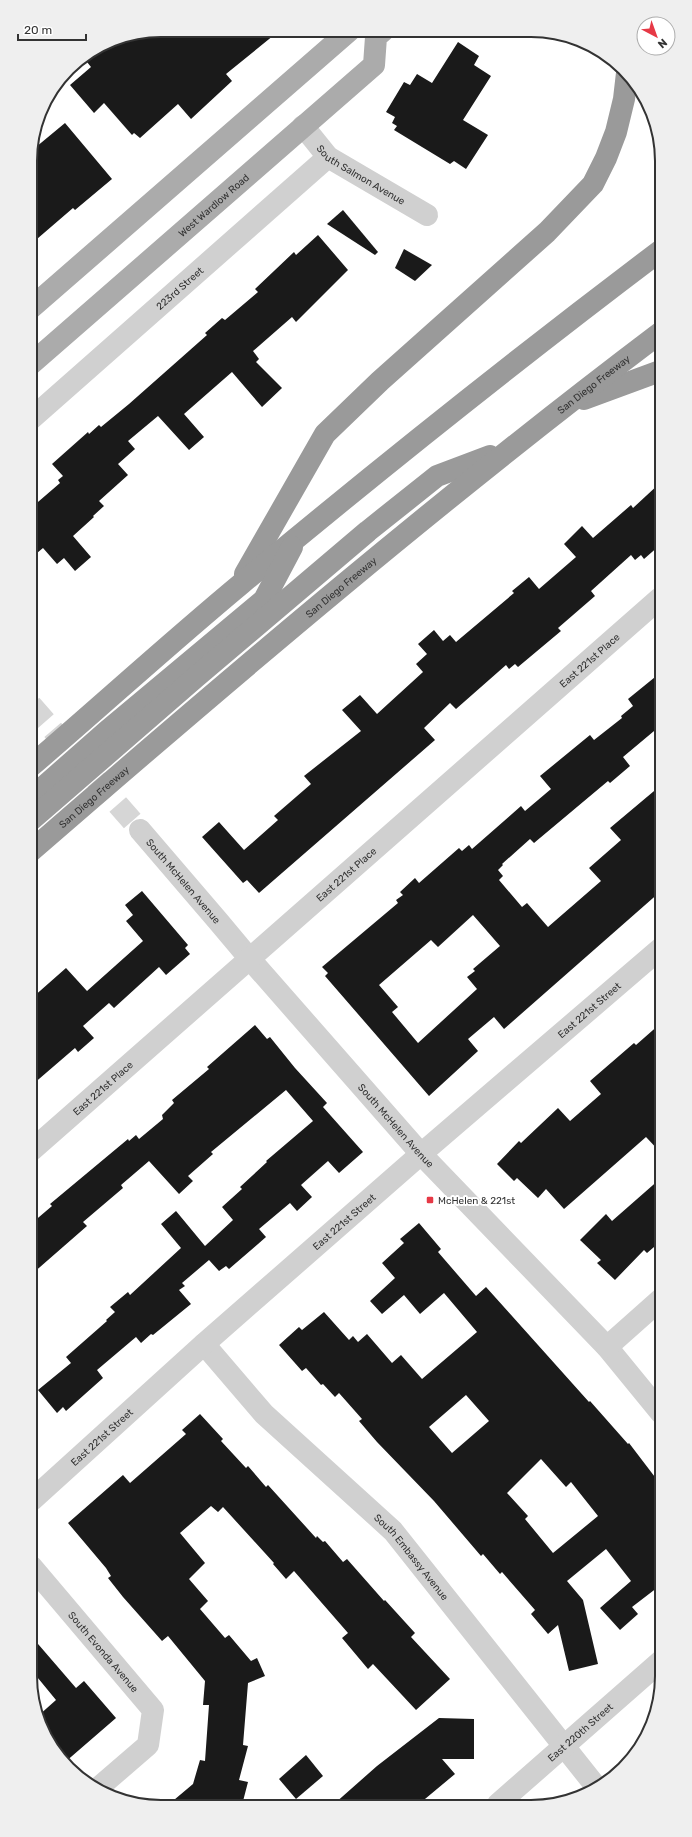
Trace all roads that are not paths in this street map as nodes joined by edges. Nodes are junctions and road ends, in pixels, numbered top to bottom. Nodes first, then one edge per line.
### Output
1 (342, 37) edge
2 (373, 37) edge
3 (626, 82) edge
4 (303, 126) junction
5 (328, 157) junction
6 (426, 215) dead end
7 (655, 255) edge
8 (37, 302) edge
9 (655, 337) edge
10 (37, 359) edge
11 (655, 373) edge
12 (563, 407) junction
13 (37, 414) edge
14 (510, 449) junction
15 (298, 537) junction
16 (239, 586) junction
17 (655, 602) edge
18 (37, 761) edge
19 (37, 793) edge
20 (37, 815) edge
21 (140, 830) tunnel mouth
22 (37, 846) edge
23 (655, 953) edge
24 (249, 958) junction
25 (37, 1146) edge
26 (420, 1154) junction
27 (655, 1304) edge
28 (204, 1344) junction
29 (607, 1347) junction
30 (655, 1406) edge
31 (37, 1495) edge
32 (37, 1573) edge
33 (655, 1666) edge
34 (565, 1746) junction
35 (593, 1783) edge
36 (102, 1785) edge
37 (503, 1800) edge

1 - 8 main road
2 - 4 main road, West Wardlow Road
3 - 16 highway
4 - 5 street, South Salmon Avenue
4 - 10 main road, West Wardlow Road
5 - 6 street, South Salmon Avenue
5 - 13 street, 223rd Street
7 - 15 highway
9 - 12 highway, San Diego Freeway
11 - 12 highway
12 - 14 highway, San Diego Freeway
14 - 20 highway
14 - 22 highway, San Diego Freeway
15 - 16 highway
15 - 19 highway
16 - 18 highway
17 - 24 street, East 221st Place
21 - 24 street, South McHelen Avenue
23 - 26 street, East 221st Street
24 - 25 street, East 221st Place
24 - 26 street, South McHelen Avenue
26 - 28 street, East 221st Street
26 - 29 street, South McHelen Avenue
27 - 29 street
28 - 31 street, East 221st Street
28 - 34 street, South Embassy Avenue
29 - 30 street, South McHelen Avenue
32 - 36 street, South Evonda Avenue
33 - 34 street, East 220th Street
34 - 35 street, South Embassy Avenue
34 - 37 street, East 220th Street

